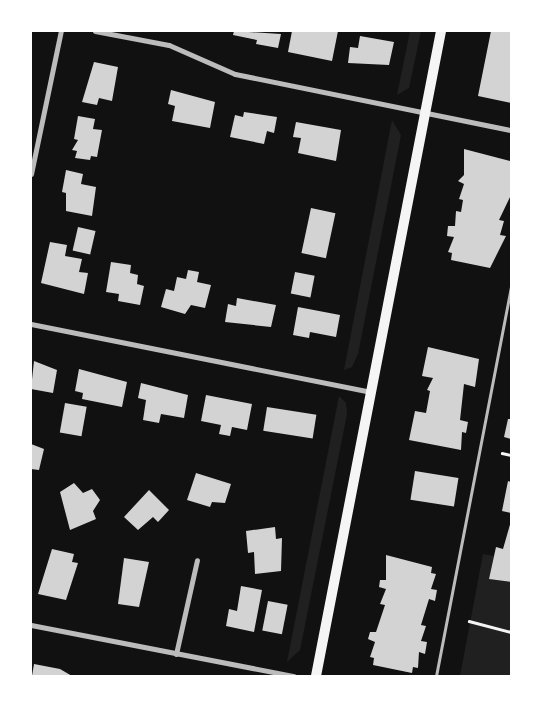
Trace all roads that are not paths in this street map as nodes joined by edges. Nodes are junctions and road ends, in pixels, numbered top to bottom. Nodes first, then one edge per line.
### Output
1 (61, 31) edge
2 (95, 31) edge
3 (441, 31) edge
4 (425, 113) junction
5 (511, 130) edge
6 (31, 174) edge
7 (511, 284) edge
8 (506, 312) junction
9 (511, 312) edge
10 (31, 324) edge
11 (371, 392) junction
12 (197, 560) dead end
13 (31, 625) edge
14 (176, 654) junction
15 (294, 676) edge
16 (316, 676) edge
17 (436, 676) edge

1 - 6 street
2 - 4 street
3 - 4 main road
4 - 5 street
4 - 11 main road
7 - 8 lane
8 - 9 lane
8 - 17 lane
10 - 11 street
11 - 16 main road
12 - 14 street
13 - 14 street
14 - 15 street

